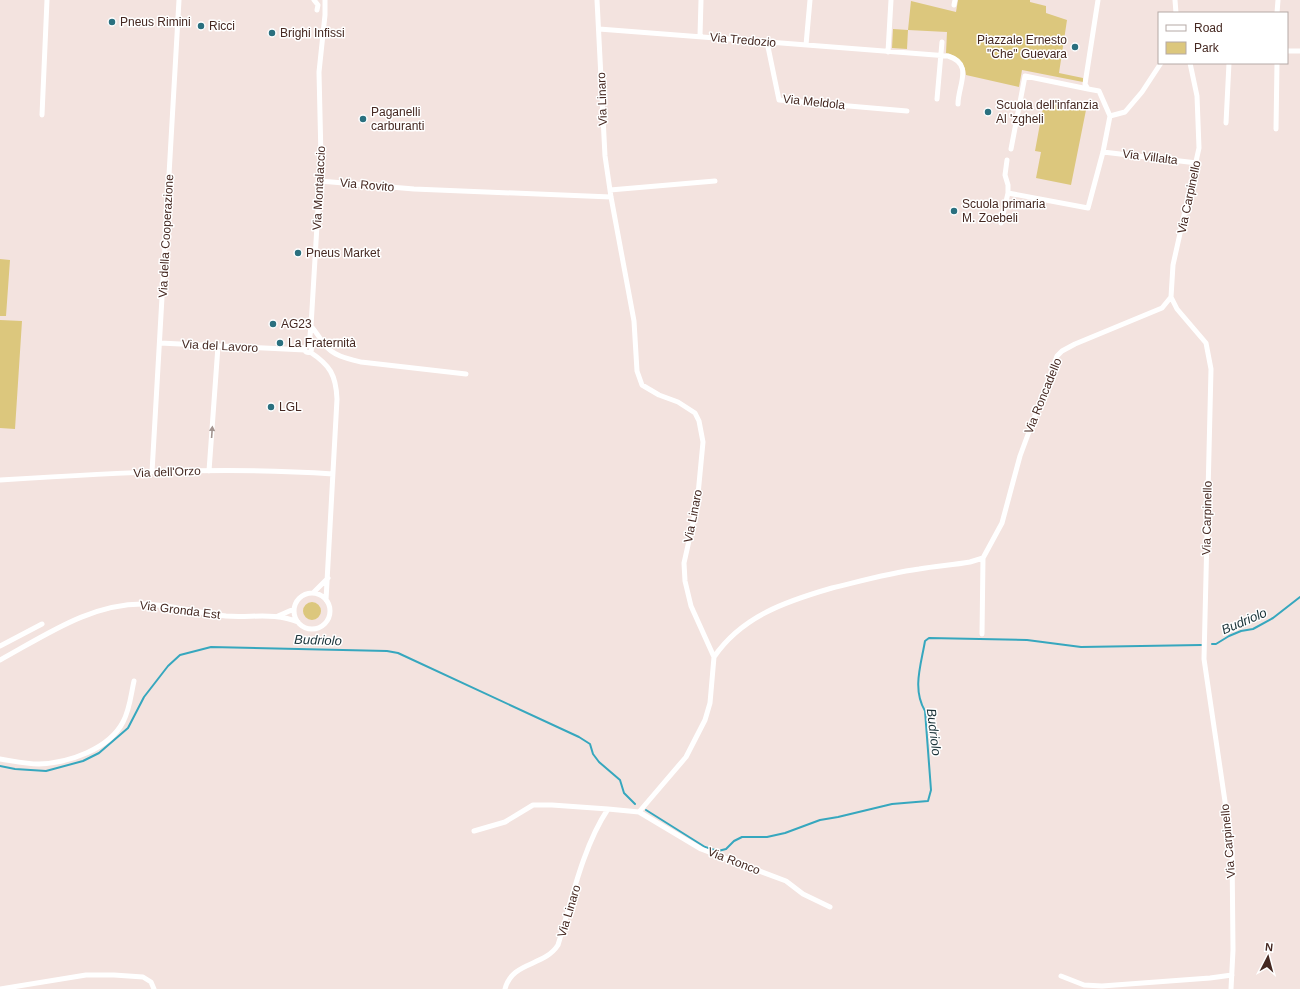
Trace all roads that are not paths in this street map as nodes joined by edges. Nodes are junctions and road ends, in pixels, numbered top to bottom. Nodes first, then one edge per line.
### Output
1 (47, 0) edge
2 (179, 0) edge
3 (314, 0) edge
4 (324, 0) edge
5 (597, 0) edge
6 (701, 0) edge
7 (810, 0) edge
8 (891, 0) edge
9 (1098, 0) edge
10 (1175, 0) edge
11 (1278, 0) edge
12 (317, 10) dead end
13 (1176, 12) edge
14 (1278, 12) edge
15 (599, 29) junction
16 (700, 36) junction
17 (768, 42) junction
18 (942, 42) dead end
19 (806, 45) junction
20 (1288, 51) edge
21 (1300, 51) edge
22 (888, 52) junction
23 (940, 55) junction
24 (1160, 64) edge
25 (1190, 64) edge
26 (1229, 64) edge
27 (1277, 64) edge
28 (1088, 89) junction
29 (937, 99) dead end
30 (958, 104) dead end
31 (907, 111) dead end
32 (42, 115) dead end
33 (1110, 116) junction
34 (1226, 123) dead end
35 (1276, 129) dead end
36 (1011, 149) dead end
37 (1103, 152) junction
38 (1007, 160) dead end
39 (1197, 163) junction
40 (320, 180) junction
41 (715, 181) dead end
42 (610, 190) junction
43 (1008, 193) junction
44 (611, 197) junction
45 (1001, 223) dead end
46 (1171, 297) junction
47 (311, 326) junction
48 (160, 343) junction
49 (218, 346) junction
50 (308, 351) junction
51 (466, 374) dead end
52 (209, 470) junction
53 (152, 472) junction
54 (333, 474) junction
55 (0, 480) edge
56 (983, 558) junction
57 (328, 578) junction
58 (313, 593) junction
59 (326, 600) junction
60 (294, 609) junction
61 (277, 616) junction
62 (298, 622) junction
63 (42, 624) dead end
64 (982, 634) dead end
65 (0, 646) edge
66 (714, 657) junction
67 (0, 660) edge
68 (134, 681) dead end
69 (0, 759) edge
70 (608, 809) junction
71 (639, 812) junction
72 (474, 831) dead end
73 (830, 907) dead end
74 (1232, 975) junction
75 (1061, 976) dead end
76 (0, 989) edge
77 (154, 989) edge
78 (505, 989) edge
79 (1231, 989) edge

1 - 32 street
2 - 48 street, Via della Cooperazione
3 - 12 street
4 - 40 street, Via Montalaccio
5 - 15 street, Via Linaro
6 - 16 street
7 - 19 street
8 - 22 street
9 - 28 street
10 - 13 street
11 - 14 street
15 - 16 street, Via Tredozio
15 - 42 street, Via Linaro
16 - 17 street, Via Tredozio
17 - 19 street, Via Tredozio
17 - 31 street, Via Meldola
18 - 23 street
19 - 22 street, Via Tredozio
20 - 21 street
22 - 23 street, Via Tredozio
23 - 29 street
23 - 30 street, Via Tredozio
24 - 33 street
25 - 39 street, Via Carpinello
26 - 34 street
27 - 35 street
28 - 33 street
28 - 36 street
33 - 37 street
37 - 39 street, Via Villalta
37 - 43 street
38 - 43 street
39 - 46 street, Via Carpinello
40 - 44 street, Via Rovito
40 - 47 street, Via Montalaccio
41 - 42 street
42 - 44 street, Via Linaro
43 - 45 street
44 - 66 street, Via Linaro
46 - 56 street, Via Roncadello
46 - 74 street, Via Carpinello
47 - 50 street
47 - 51 street
48 - 49 street, Via del Lavoro
48 - 53 street, Via della Cooperazione
49 - 50 street, Via del Lavoro
52 -> 49 street
50 - 54 street, Via Gronda Est
52 - 53 street, Via dell'Orzo
52 - 54 street, Via dell'Orzo
53 - 55 street, Via dell'Orzo
54 - 57 street, Via Gronda Est
56 - 64 street, Via Roncadello
56 - 66 street
57 - 58 street, Via Gronda Est
57 - 59 street, Via Gronda Est
58 - 59 street
58 - 60 street, Via Gronda Est
59 - 62 street, Via Gronda Est
60 - 61 street, Via Gronda Est
60 - 62 street
61 - 62 street, Via Gronda Est
61 - 67 street, Via Gronda Est
63 - 65 street
66 - 71 street, Via Linaro
68 - 69 street
70 - 71 street
70 - 72 street
70 - 78 street, Via Linaro
71 - 73 street, Via Ronco
74 - 75 street
74 - 79 street, Via Carpinello
76 - 77 street

